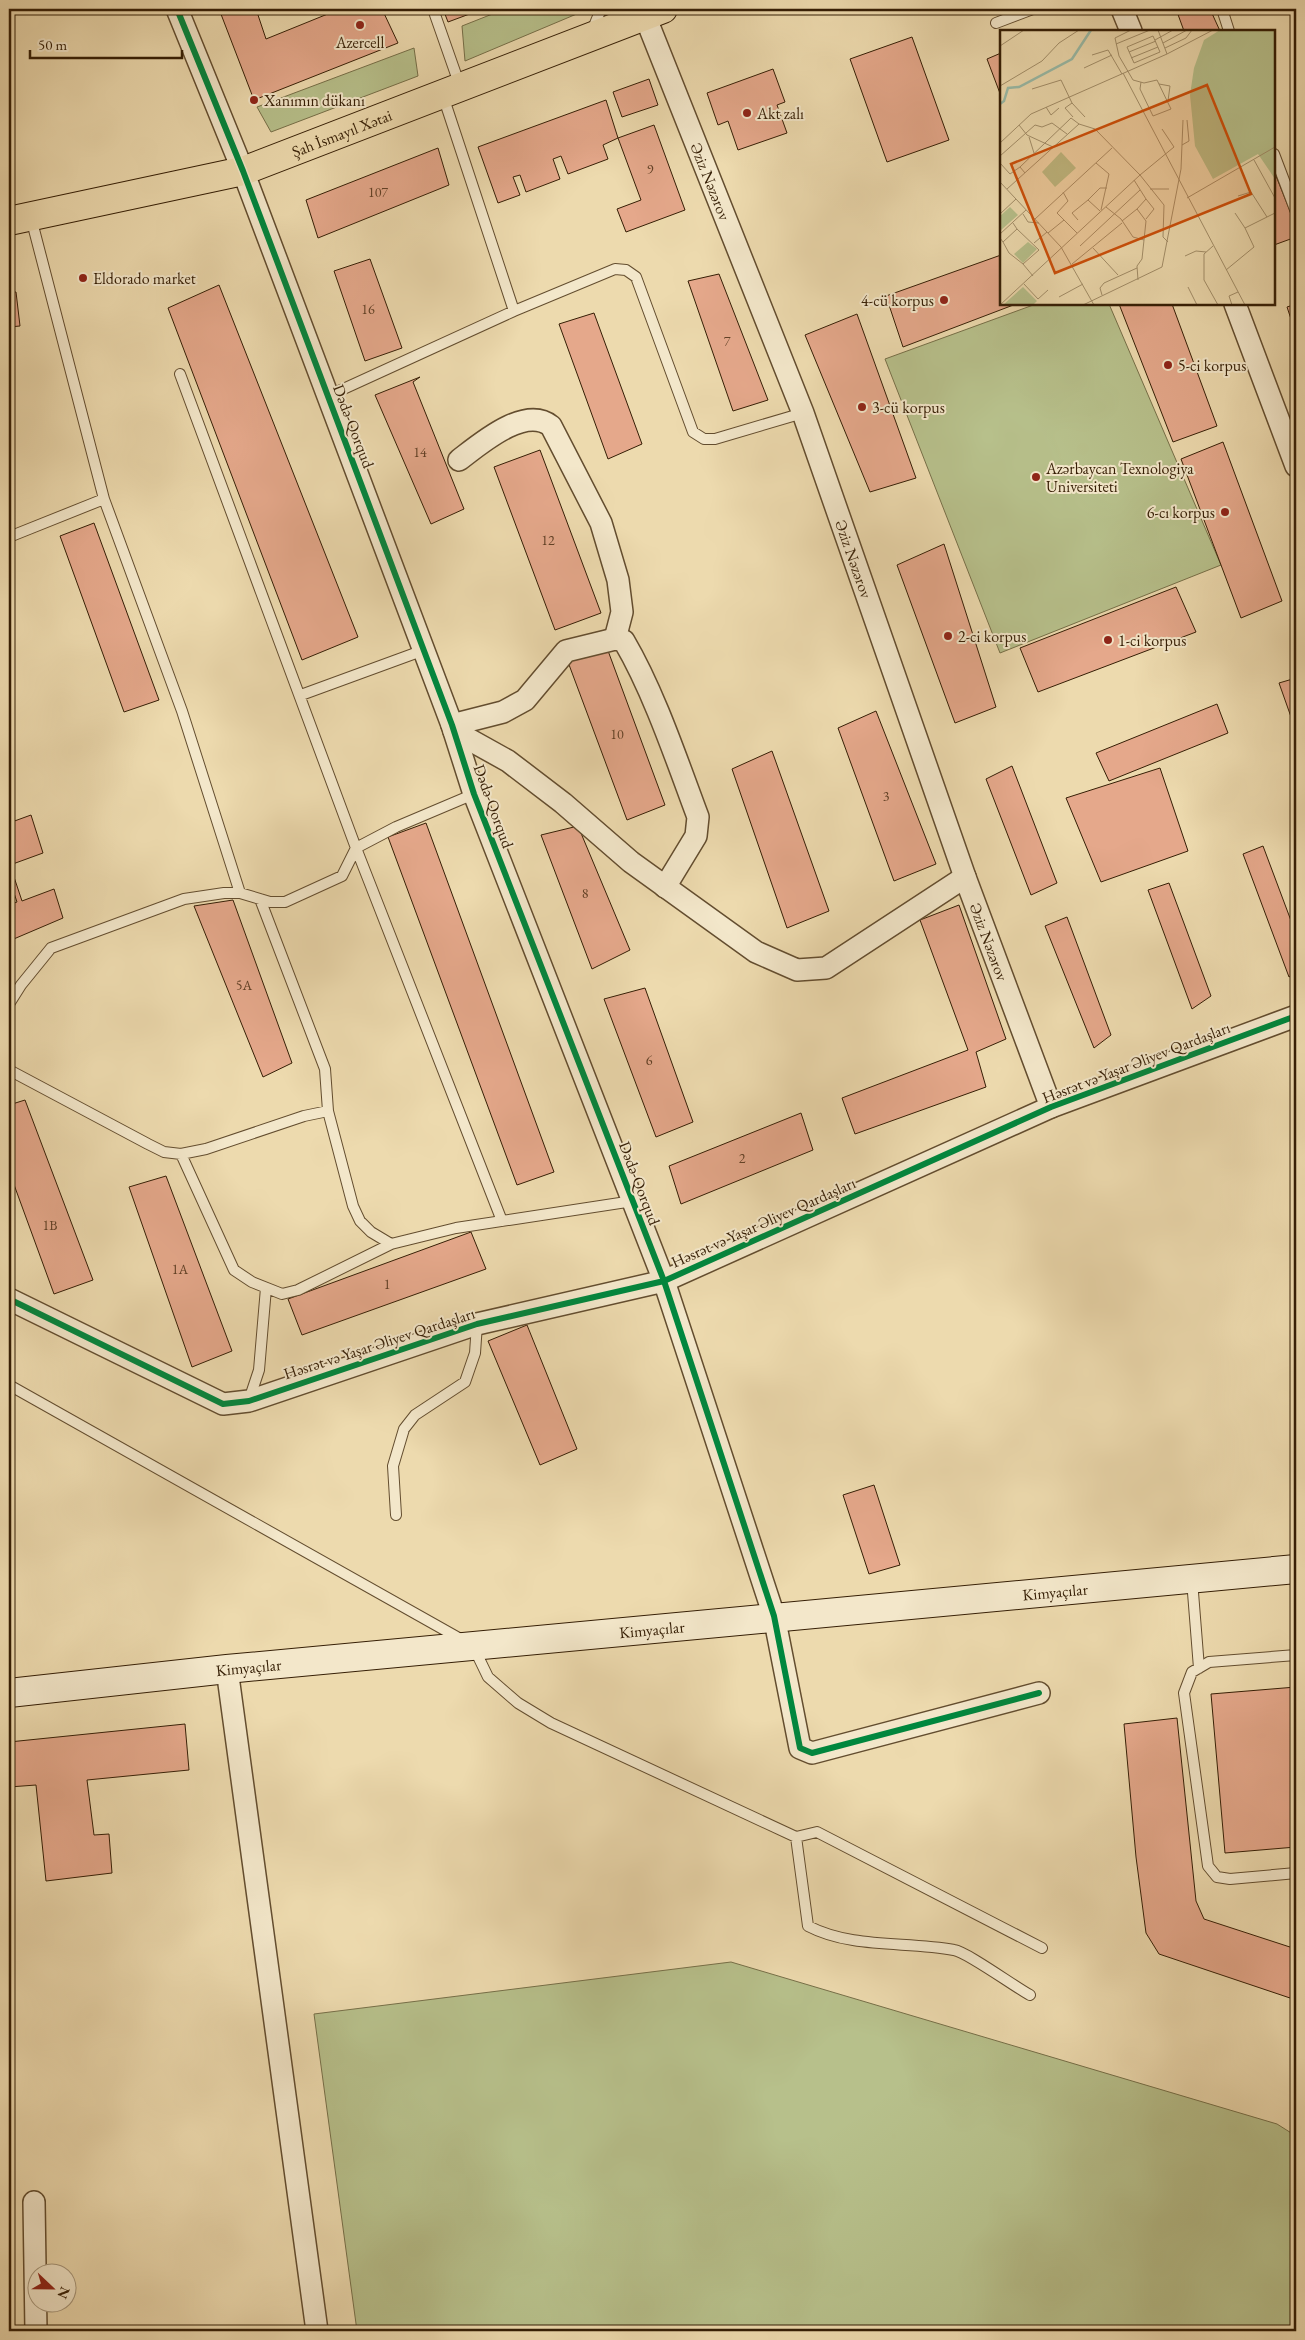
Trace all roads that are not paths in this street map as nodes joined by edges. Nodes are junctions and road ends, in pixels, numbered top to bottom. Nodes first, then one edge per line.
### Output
1 (177, 9) edge
2 (433, 9) edge
3 (601, 9) edge
4 (1033, 9) edge
5 (1122, 9) edge
6 (1222, 9) edge
7 (654, 13) edge
8 (996, 23) dead end
9 (1131, 30) edge
10 (1229, 30) edge
11 (588, 38) junction
12 (452, 91) junction
13 (1275, 157) edge
14 (243, 171) junction
15 (1296, 212) edge
16 (20, 219) edge
17 (1234, 305) edge
18 (514, 311) junction
19 (180, 374) dead end
20 (328, 396) junction
21 (803, 413) junction
22 (459, 460) dead end
23 (1296, 466) edge
24 (104, 499) junction
25 (9, 537) edge
26 (615, 639) junction
27 (424, 650) junction
28 (301, 695) junction
29 (453, 728) junction
30 (474, 794) junction
31 (356, 848) junction
32 (965, 877) junction
33 (665, 886) junction
34 (240, 893) junction
35 (260, 900) junction
36 (9, 1004) edge
37 (1296, 1016) edge
38 (9, 1070) edge
39 (1051, 1107) junction
40 (328, 1111) junction
41 (181, 1154) junction
42 (633, 1201) junction
43 (502, 1221) junction
44 (391, 1244) junction
45 (664, 1281) junction
46 (266, 1288) junction
47 (9, 1299) edge
48 (478, 1324) junction
49 (9, 1385) edge
50 (249, 1401) junction
51 (396, 1515) dead end
52 (1296, 1569) edge
53 (1192, 1579) junction
54 (774, 1616) junction
55 (473, 1646) junction
56 (1296, 1655) edge
57 (1199, 1668) junction
58 (227, 1669) junction
59 (9, 1693) edge
60 (1039, 1694) dead end
61 (796, 1837) junction
62 (1296, 1872) edge
63 (1042, 1948) dead end
64 (1030, 1996) dead end
65 (34, 2202) dead end
66 (36, 2331) edge
67 (317, 2331) edge

1 - 14 street, Dədə-Qorqud
2 - 12 lane
3 - 11 lane
4 - 8 lane
5 - 9 street
6 - 10 lane
7 - 11 main road, Şah İsmayıl Xətai
7 - 21 street, Əziz Nəzərov
11 - 12 main road, Şah İsmayıl Xətai
12 - 14 main road, Şah İsmayıl Xətai
12 - 18 lane
13 - 15 lane
14 - 16 main road, Şah İsmayıl Xətai
14 - 20 street, Dədə-Qorqud
16 - 24 lane
17 - 23 street
18 - 20 lane
18 - 21 lane
19 - 28 lane
20 - 27 street, Dədə-Qorqud
21 - 32 street, Əziz Nəzərov
22 - 26 street
24 - 25 lane
24 - 34 lane
26 - 29 street
26 - 33 street
27 - 28 lane
27 - 29 street, Dədə-Qorqud
28 - 31 lane
29 - 30 street, Dədə-Qorqud
29 - 33 street
30 - 31 lane
30 - 42 street, Dədə-Qorqud
31 - 35 lane
31 - 43 lane
32 - 33 street
32 - 39 street, Əziz Nəzərov
34 - 35 lane
34 - 36 lane
35 - 40 lane
37 - 39 street, Həsrət və Yaşar Əliyev Qardaşları
38 - 41 lane
39 - 45 street, Həsrət və Yaşar Əliyev Qardaşları
40 - 41 lane
40 - 44 lane
41 - 46 lane
42 - 43 lane
42 - 45 street, Dədə-Qorqud
43 - 44 lane
44 - 46 lane
45 - 48 street, Həsrət və Yaşar Əliyev Qardaşları
45 - 54 street, Dədə-Qorqud
46 - 50 lane
47 - 50 street, Həsrət və Yaşar Əliyev Qardaşları
48 - 50 street, Həsrət və Yaşar Əliyev Qardaşları
48 - 51 lane
49 - 55 lane
52 - 53 street, Kimyaçılar
53 - 54 street, Kimyaçılar
53 - 57 lane
54 - 55 street, Kimyaçılar
54 - 60 street, Dədə-Qorqud
55 - 58 street, Kimyaçılar
55 - 61 lane
56 - 57 lane
57 - 62 lane
58 - 59 street, Kimyaçılar
58 - 67 street
61 - 63 lane
61 - 64 lane
65 - 66 street

